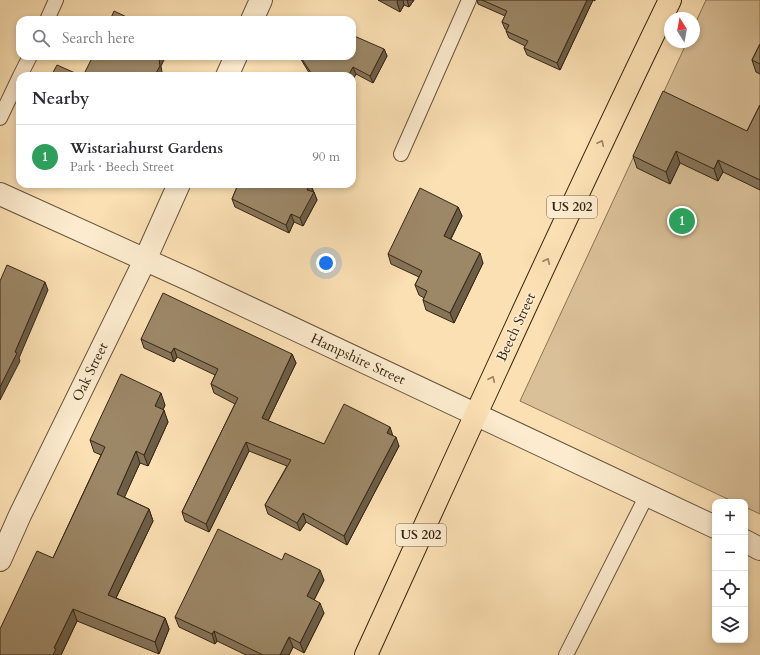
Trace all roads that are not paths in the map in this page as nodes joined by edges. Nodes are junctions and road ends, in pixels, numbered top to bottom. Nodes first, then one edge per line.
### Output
1 (56, 0) edge
2 (261, 0) edge
3 (469, 0) edge
4 (670, 0) edge
5 (49, 16) edge
6 (254, 16) edge
7 (28, 60) edge
8 (234, 60) edge
9 (22, 72) edge
10 (229, 72) edge
11 (16, 84) edge
12 (0, 118) edge
13 (401, 154) dead end
14 (177, 188) edge
15 (0, 194) edge
16 (145, 260) junction
17 (475, 414) junction
18 (647, 495) junction
19 (712, 526) edge
20 (748, 543) edge
21 (760, 549) edge
22 (0, 560) edge
23 (366, 655) edge
24 (566, 655) edge

1 - 5 lane
2 - 6 street
3 - 13 lane
17 -> 4 main road, Beech Street / US 202
7 - 9 lane
8 - 10 street
11 - 12 lane
14 - 16 street, Oak Street
15 - 16 street, Hampshire Street
16 - 17 street, Hampshire Street
16 - 22 street, Oak Street
17 - 18 street, Hampshire Street
17 - 23 main road, Beech Street / US 202
18 - 19 street, Hampshire Street
18 - 24 lane
20 - 21 street

